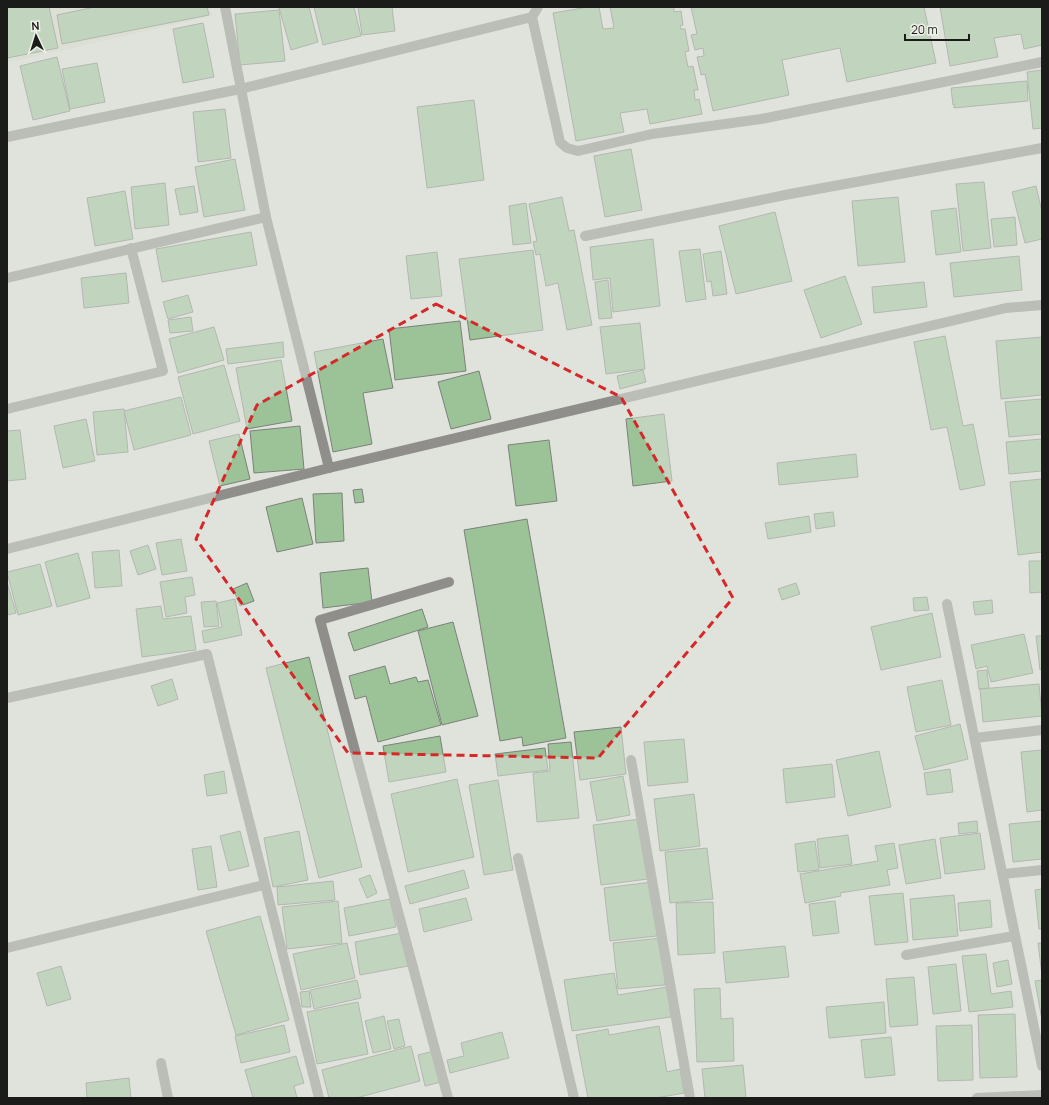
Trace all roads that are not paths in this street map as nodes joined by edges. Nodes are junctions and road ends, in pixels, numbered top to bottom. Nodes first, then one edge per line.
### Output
1 (225, 7) edge
2 (538, 7) edge
3 (532, 17) junction
4 (1042, 62) edge
5 (240, 89) junction
6 (7, 137) edge
7 (1042, 148) edge
8 (266, 217) junction
9 (585, 236) dead end
10 (131, 248) junction
11 (7, 278) edge
12 (1042, 305) edge
13 (7, 409) edge
14 (329, 468) junction
15 (7, 548) edge
16 (449, 582) dead end
17 (948, 604) dead end
18 (7, 698) edge
19 (1042, 730) edge
20 (975, 738) junction
21 (631, 760) dead end
22 (518, 858) dead end
23 (1042, 870) edge
24 (1003, 874) junction
25 (264, 885) junction
26 (1014, 936) junction
27 (7, 948) edge
28 (906, 955) dead end
29 (161, 1063) dead end
30 (1042, 1066) edge
31 (1042, 1094) edge
32 (168, 1098) edge
33 (319, 1098) edge
34 (448, 1098) edge
35 (574, 1098) edge
36 (690, 1098) edge
37 (977, 1098) edge

1 - 5 street
2 - 3 street
3 - 4 street
3 - 5 street
5 - 6 street
5 - 8 street
7 - 9 street
8 - 10 street
8 - 14 street
10 - 11 street
10 - 13 street
12 - 14 street
14 - 15 street
16 - 34 street
17 - 20 street
18 - 25 street
19 - 20 street
20 - 24 street
21 - 36 street
22 - 35 street
23 - 24 street
24 - 26 street
25 - 27 street
25 - 33 street
26 - 28 street
26 - 30 street
29 - 32 street
31 - 37 street

